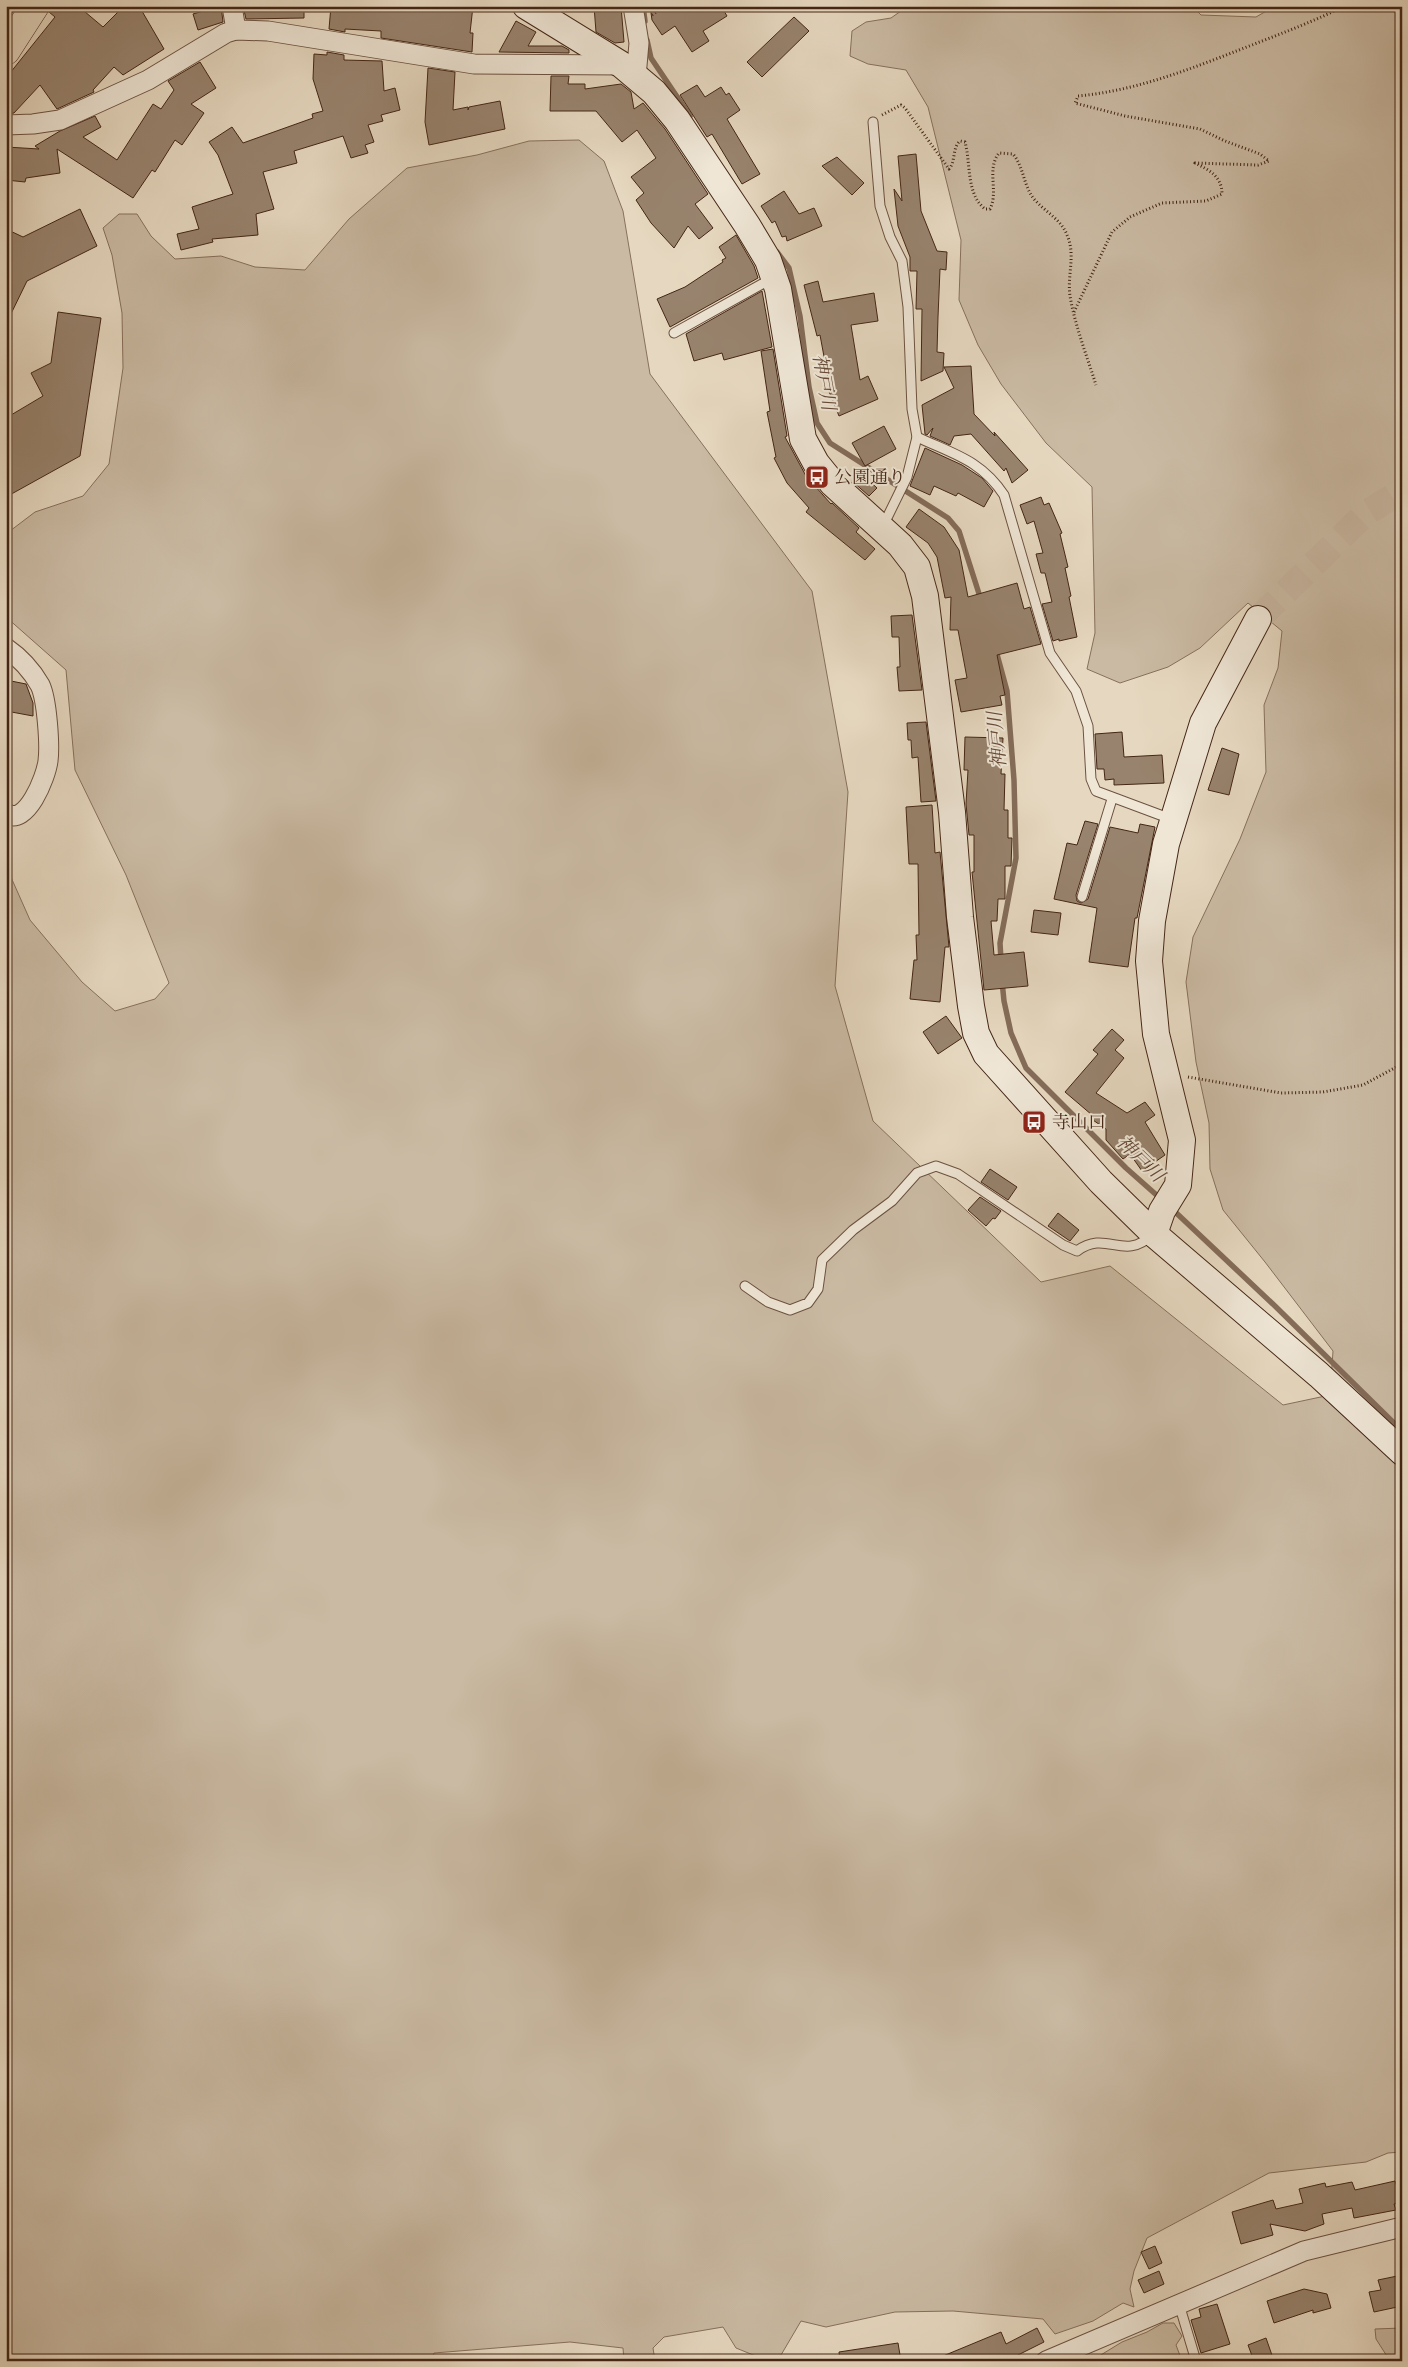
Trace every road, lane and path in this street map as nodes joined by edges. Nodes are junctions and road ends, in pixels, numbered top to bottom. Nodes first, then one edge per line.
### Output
1 (35, 6) edge
2 (232, 6) edge
3 (526, 6) edge
4 (633, 6) edge
5 (1345, 6) edge
6 (236, 30) junction
7 (6, 52) edge
8 (629, 71) junction
9 (873, 122) joint
10 (6, 125) edge
11 (774, 278) junction
12 (1074, 312) junction
13 (674, 333) dead end
14 (1096, 385) dead end
15 (917, 437) junction
16 (882, 528) junction
17 (1258, 619) tunnel mouth
18 (6, 648) edge
19 (1112, 799) junction
20 (6, 813) edge
21 (1174, 819) junction
22 (1082, 897) dead end
23 (1402, 1064) edge
24 (1165, 1073) junction
25 (1154, 1234) junction
26 (746, 1286) dead end
27 (1402, 1452) edge
28 (1402, 2227) edge
29 (1179, 2304) junction
30 (1046, 2361) edge
31 (1196, 2361) edge

1 - 7 main road
2 - 6 street
3 - 8 street
4 - 8 street
5 - 12 path
6 - 8 street
6 - 10 street
8 - 11 street
9 - 12 path
9 - 15 lane
11 - 13 lane
11 - 16 street
12 - 14 path
15 - 16 lane
15 - 19 lane
16 - 25 street
17 - 21 street
18 - 20 street
19 - 21 lane
19 - 22 lane
21 - 24 street
23 - 24 path
24 - 25 street
25 - 26 lane
25 - 27 street
28 - 29 street
29 - 30 street
29 - 31 lane

